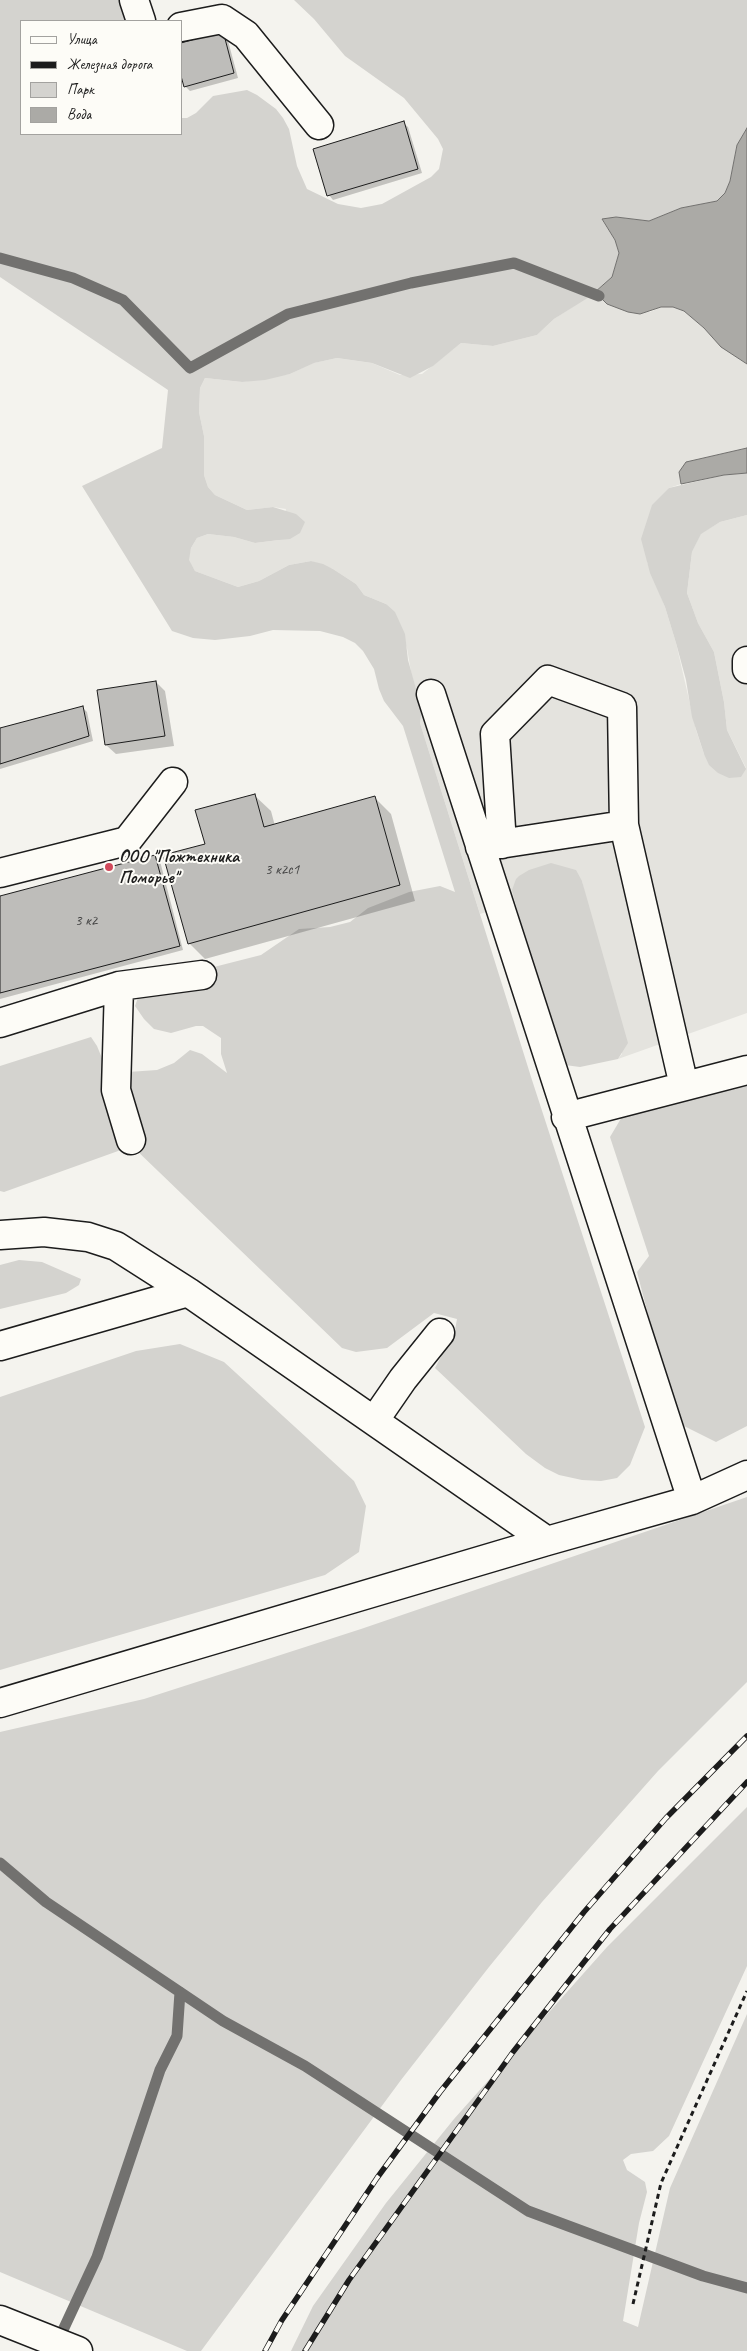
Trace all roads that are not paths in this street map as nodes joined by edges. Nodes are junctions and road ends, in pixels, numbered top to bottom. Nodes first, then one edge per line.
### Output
1 (134, 0) edge
2 (141, 20) edge
3 (182, 27) edge
4 (319, 126) dead end
5 (747, 660) edge
6 (747, 669) edge
7 (431, 694) dead end
8 (173, 782) dead end
9 (624, 825) junction
10 (491, 845) junction
11 (0, 873) edge
12 (202, 975) dead end
13 (119, 986) junction
14 (0, 1023) edge
15 (747, 1070) edge
16 (684, 1086) junction
17 (566, 1117) junction
18 (131, 1140) dead end
19 (0, 1236) edge
20 (188, 1292) junction
21 (440, 1333) dead end
22 (0, 1346) edge
23 (374, 1421) junction
24 (747, 1475) edge
25 (692, 1500) junction
26 (547, 1541) junction
27 (0, 1704) edge
28 (0, 2320) edge
29 (78, 2351) edge

1 - 2 street
3 - 4 street
5 - 6 street
7 - 10 street
8 - 11 street
9 - 10 street
9 - 10 street
9 - 16 street
10 - 17 street
12 - 13 street
13 - 14 street
13 - 18 street
15 - 16 street
16 - 17 street
17 - 25 street
19 - 20 street
20 - 22 street
20 - 23 street
21 - 23 street
23 - 26 street
24 - 25 street
25 - 26 street
26 - 27 street
28 - 29 street

